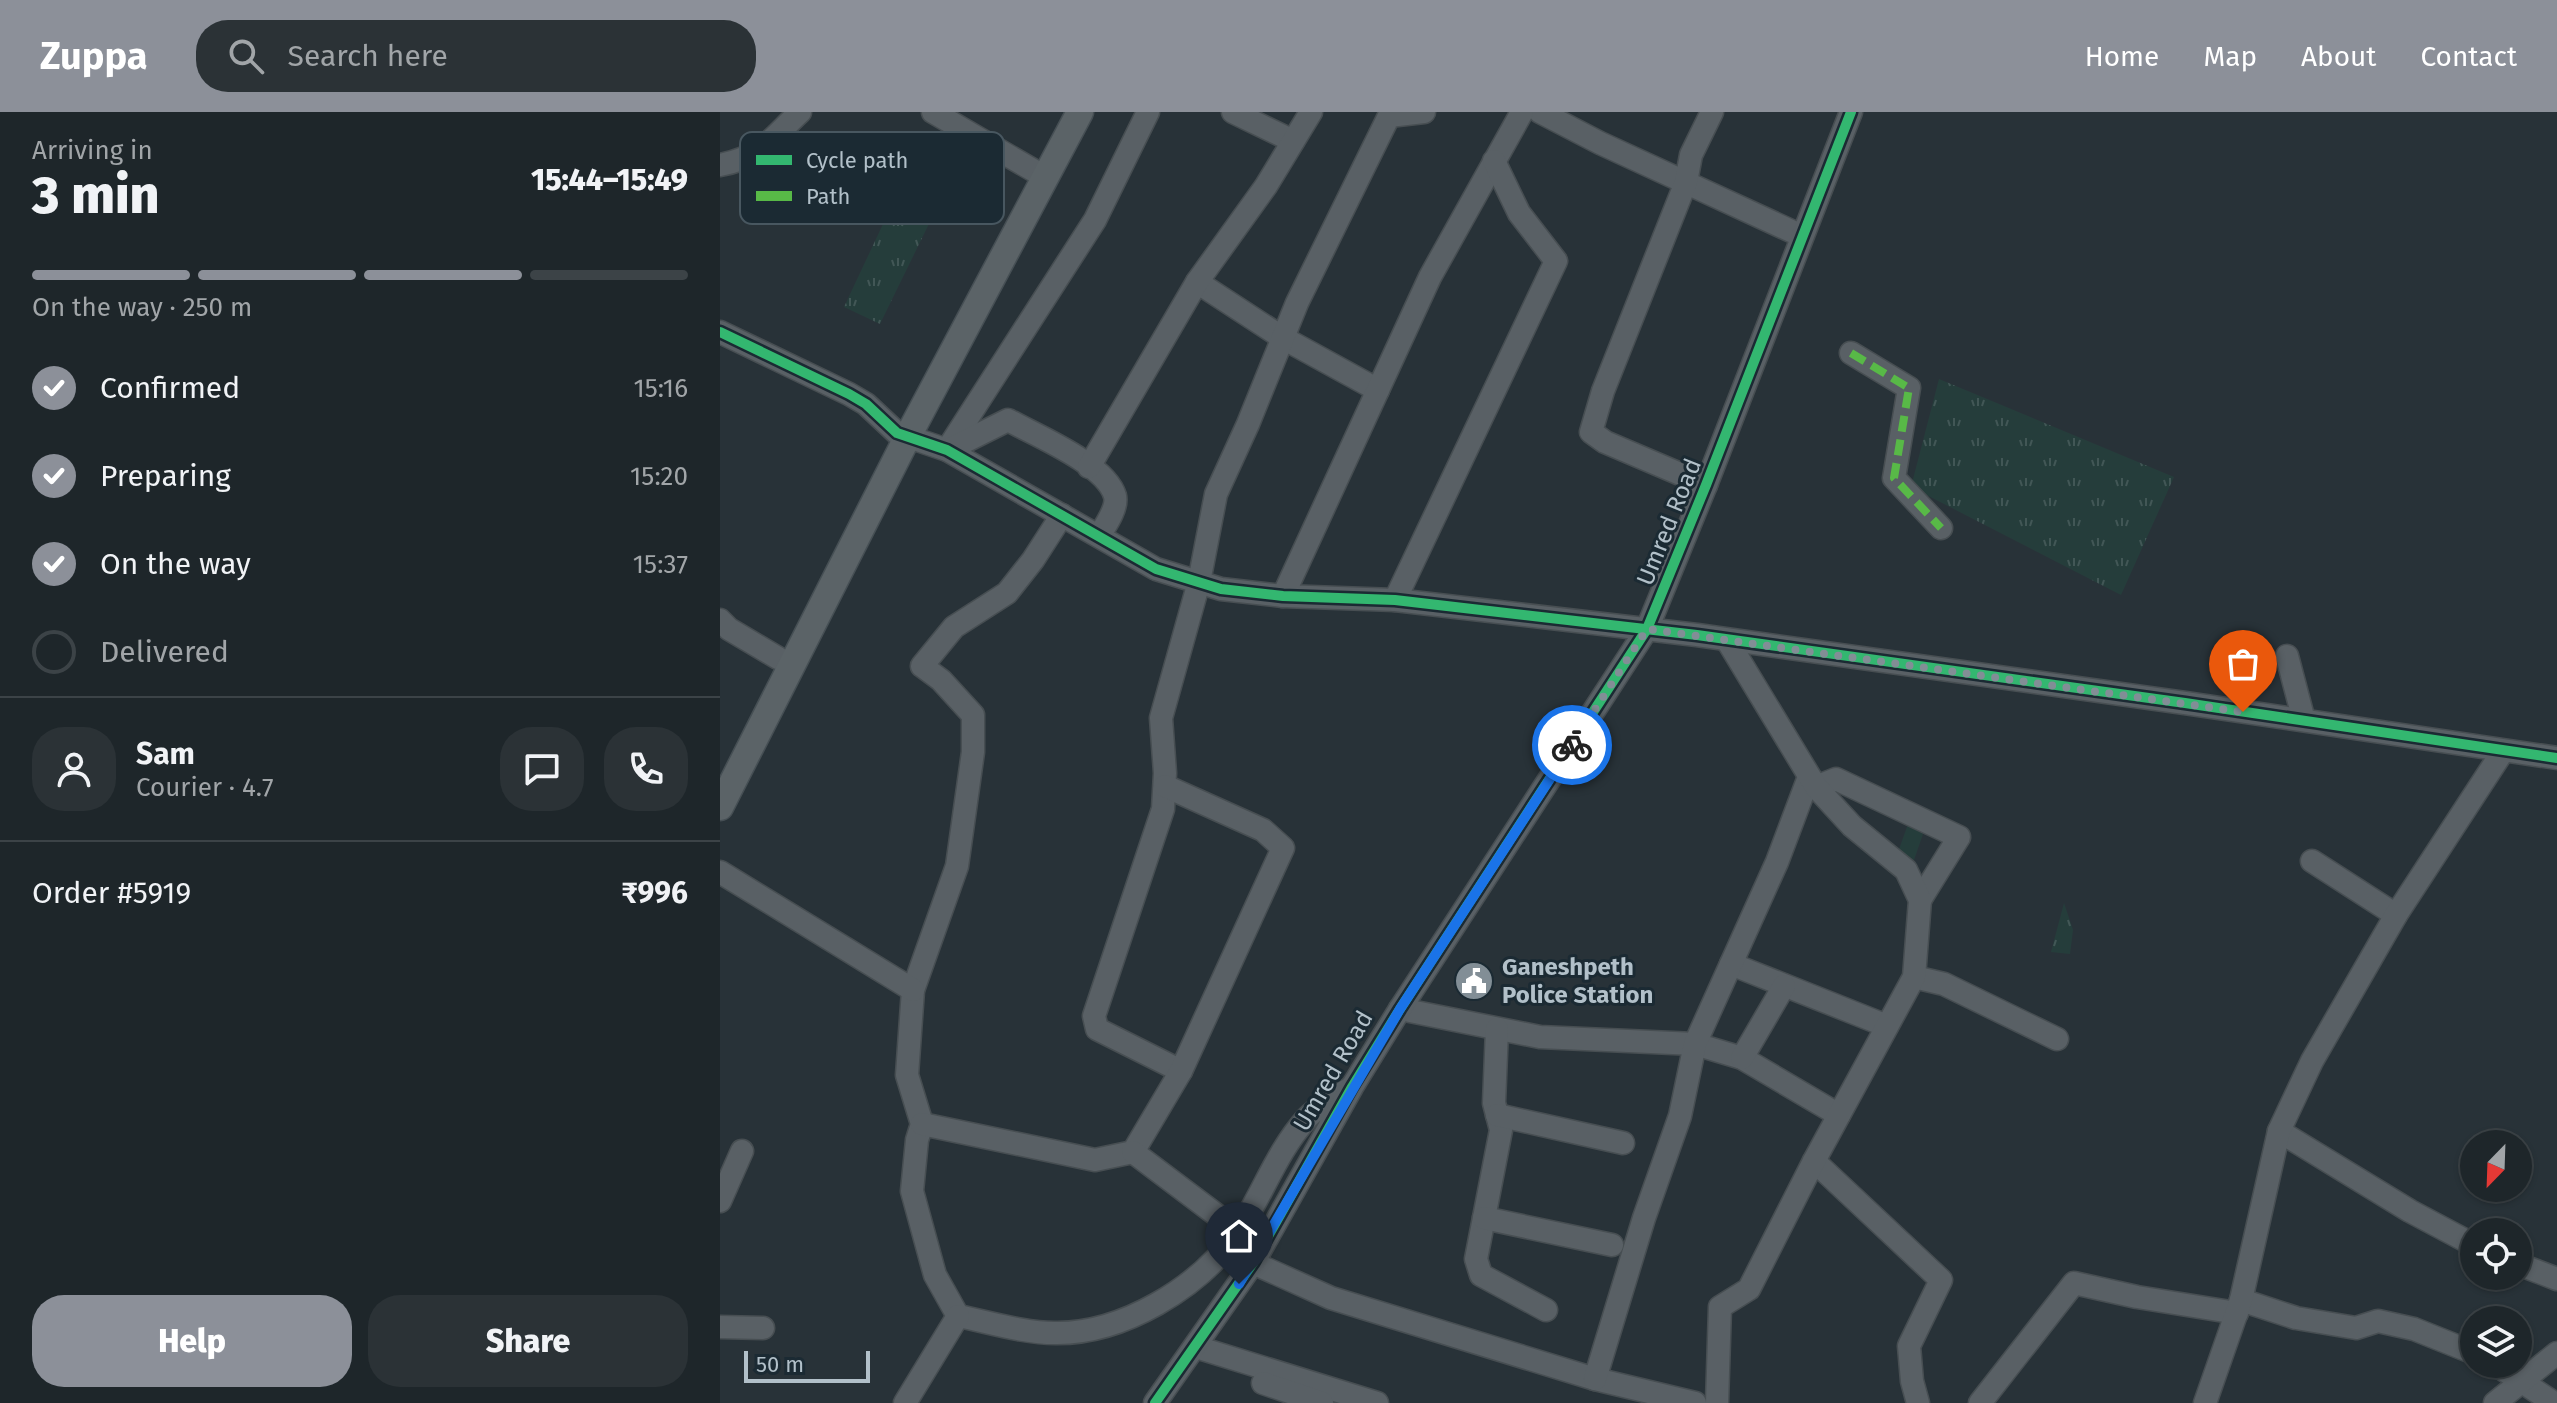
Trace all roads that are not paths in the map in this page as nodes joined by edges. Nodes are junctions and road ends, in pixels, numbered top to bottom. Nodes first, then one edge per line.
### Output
1 (800, 112) edge
2 (1061, 112) edge
3 (1080, 112) edge
4 (1148, 112) edge
5 (1233, 112) edge
6 (1311, 112) edge
7 (1424, 112) edge
8 (1522, 112) edge
9 (1540, 112) edge
10 (1712, 112) edge
11 (1851, 112) edge
12 (943, 114) edge
13 (1383, 114) edge
14 (782, 132) edge
15 (972, 132) edge
16 (1293, 141) junction
17 (1004, 152) edge
18 (740, 160) edge
19 (1494, 161) junction
20 (720, 165) edge
21 (1038, 173) junction
22 (1686, 182) junction
23 (1802, 236) junction
24 (1197, 282) junction
25 (720, 332) edge
26 (1283, 338) junction
27 (1851, 353) dead end
28 (1378, 390) junction
29 (902, 436) junction
30 (947, 450) junction
31 (1089, 467) junction
32 (1706, 485) junction
33 (1062, 515) junction
34 (1941, 528) dead end
35 (1099, 536) junction
36 (1199, 582) junction
37 (1283, 596) junction
38 (1395, 600) junction
39 (720, 620) edge
40 (1647, 629) junction
41 (1727, 640) junction
42 (2287, 656) dead end
43 (778, 658) junction
44 (2302, 713) dead end
45 (2503, 751) junction
46 (2557, 758) edge
47 (720, 772) edge
48 (1812, 782) junction
49 (1165, 786) junction
50 (720, 807) edge
51 (2312, 861) dead end
52 (720, 872) edge
53 (1920, 900) junction
54 (2396, 915) junction
55 (1731, 964) junction
56 (1914, 977) junction
57 (1784, 986) junction
58 (913, 990) junction
59 (1400, 1009) junction
60 (1887, 1026) junction
61 (1497, 1029) junction
62 (2057, 1039) dead end
63 (1695, 1044) junction
64 (1742, 1058) junction
65 (1181, 1071) junction
66 (1352, 1087) junction
67 (1497, 1115) junction
68 (1839, 1115) junction
69 (922, 1124) junction
70 (2279, 1131) junction
71 (1623, 1143) dead end
72 (742, 1151) dead end
73 (1133, 1152) junction
74 (1814, 1161) junction
75 (720, 1201) edge
76 (1484, 1218) junction
77 (1240, 1226) junction
78 (2460, 1238) edge
79 (1612, 1245) dead end
80 (1253, 1263) junction
81 (2532, 1269) edge
82 (2557, 1279) edge
83 (2239, 1306) junction
84 (1546, 1310) dead end
85 (958, 1316) junction
86 (720, 1327) edge
87 (763, 1328) dead end
88 (2460, 1347) edge
89 (1192, 1353) junction
90 (2557, 1353) edge
91 (2513, 1378) edge
92 (1595, 1379) junction
93 (2521, 1384) junction
94 (905, 1403) edge
95 (1155, 1403) edge
96 (1322, 1403) edge
97 (1377, 1403) edge
98 (1695, 1403) edge
99 (1717, 1403) edge
100 (1918, 1403) edge
101 (1980, 1403) edge
102 (2205, 1403) edge
103 (2495, 1403) edge
104 (2554, 1403) edge

1 - 14 street
2 - 21 main road
3 - 21 main road
4 - 30 street
5 - 16 street
6 - 16 street
7 - 13 street
8 - 19 street
9 - 22 street
10 - 22 street
11 - 23 street, Umred Road
12 - 15 street
13 - 26 street
16 - 24 street
17 - 21 street
18 - 20 street
19 - 28 street
19 - 38 street
21 - 29 main road
22 - 23 street
22 - 32 street
23 - 32 street, Umred Road
24 - 26 street
24 - 31 street
25 - 29 street
26 - 28 street
26 - 36 street
27 - 34 street
28 - 37 street
29 - 30 street
29 - 43 main road
29 - 50 main road
30 - 31 street
30 - 33 street
31 - 35 street
32 - 40 street, Umred Road
33 - 35 street
33 - 58 street
35 - 36 street
36 - 37 street
36 - 49 street
37 - 38 street
38 - 40 street
39 - 43 street
40 - 41 street
40 - 59 street, Umred Road
41 - 45 street
41 - 48 street
42 - 44 street
43 - 47 main road
45 - 46 street
45 - 54 street
48 - 53 street
48 - 53 street
48 - 55 street
49 - 65 street
49 - 65 street
51 - 54 street
52 - 58 street
53 - 56 street
54 - 70 street
55 - 57 street
55 - 63 street
56 - 60 street
56 - 62 street
57 - 60 street
57 - 64 street
58 - 69 street
59 - 61 street
59 - 66 street, Umred Road
60 - 68 street
61 - 63 street
61 - 67 street
63 - 64 street
63 - 92 street
64 - 68 street
65 - 73 street
66 - 77 street
66 - 80 street, Umred Road
67 - 71 street
67 - 76 street
68 - 74 street
69 - 73 street
69 - 85 street
70 - 78 street
70 - 83 street
72 - 75 street
73 - 77 street
74 - 99 street
74 - 100 street
76 - 79 street
76 - 84 street
77 - 85 street
80 - 89 street, Umred Road
80 - 92 street
81 - 82 street
83 - 88 street
83 - 101 street
83 - 102 street
85 - 94 street
86 - 87 street
89 - 95 street, Umred Road
89 - 96 street
89 - 97 street
90 - 93 street
91 - 93 street
92 - 98 street
93 - 103 street
93 - 104 street

